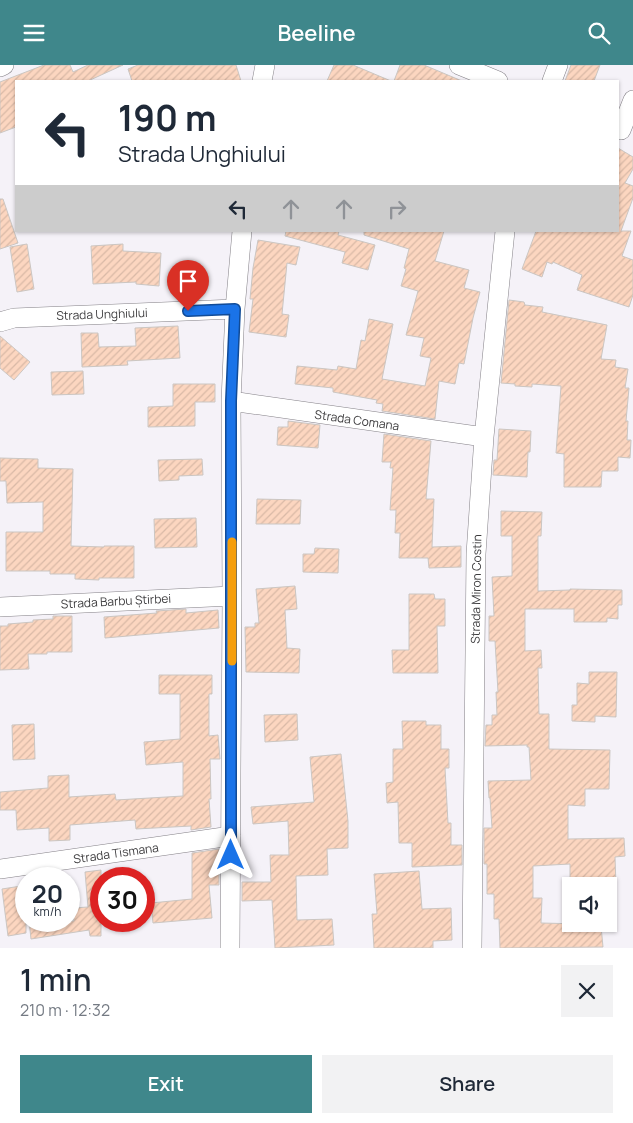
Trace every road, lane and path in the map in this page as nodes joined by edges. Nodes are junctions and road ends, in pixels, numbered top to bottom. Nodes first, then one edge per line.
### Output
1 (4, 65) edge
2 (265, 65) edge
3 (459, 65) edge
4 (558, 65) edge
5 (0, 67) edge
6 (262, 80) edge
7 (496, 80) edge
8 (552, 80) edge
9 (633, 100) edge
10 (624, 131) edge
11 (242, 232) edge
12 (505, 232) edge
13 (235, 309) junction
14 (0, 322) edge
15 (231, 401) junction
16 (484, 437) junction
17 (232, 596) junction
18 (0, 607) edge
19 (231, 836) junction
20 (0, 869) edge
21 (230, 948) edge
22 (472, 948) edge

1 - 5 street
2 - 6 street
3 - 7 street
4 - 8 street
9 - 10 street
11 - 13 street
12 - 16 street, Strada Miron Costin
13 - 14 street, Strada Unghiului
13 - 15 street
15 - 16 street, Strada Comana
15 - 17 street
16 - 22 street, Strada Miron Costin
17 - 18 street, Strada Barbu Știrbei
17 - 19 street
19 - 20 street, Strada Tismana
19 - 21 street

